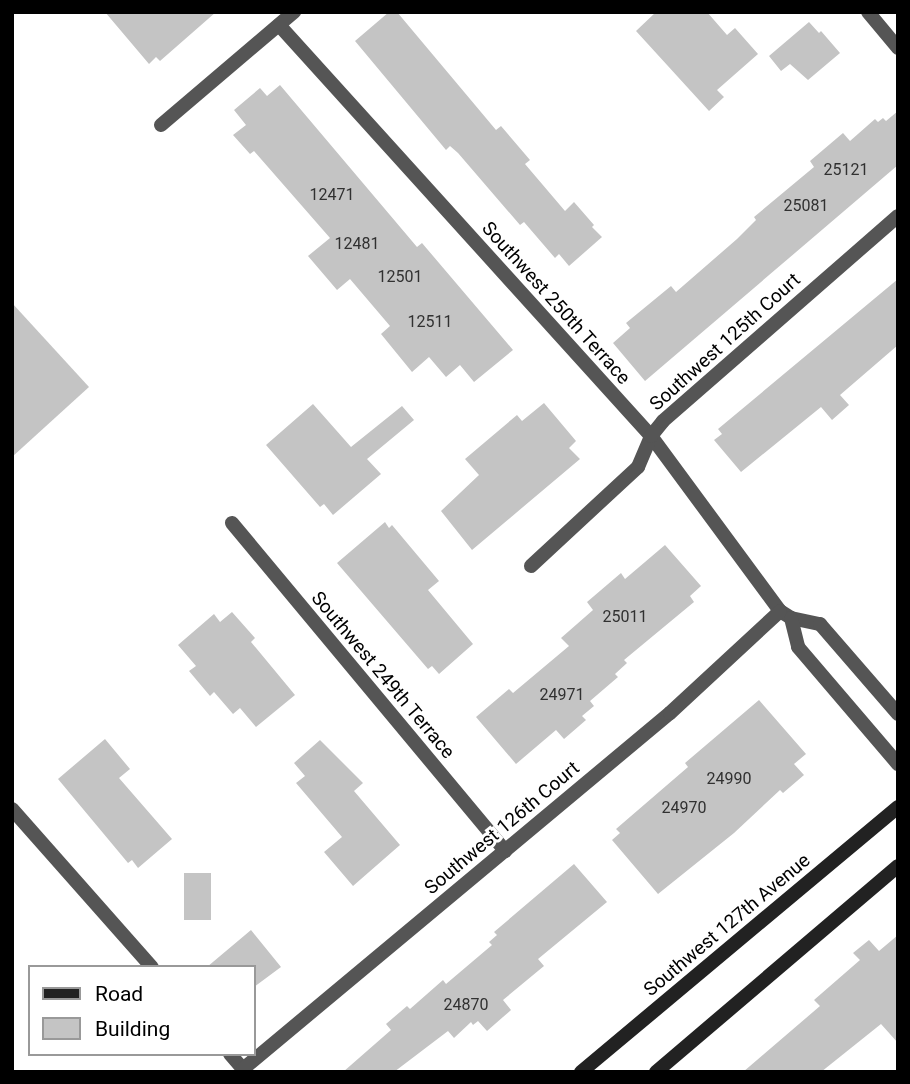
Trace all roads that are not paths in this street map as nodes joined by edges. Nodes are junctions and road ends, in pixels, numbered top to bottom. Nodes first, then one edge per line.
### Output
1 (294, 12) edge
2 (868, 12) edge
3 (279, 25) junction
4 (898, 48) edge
5 (161, 125) dead end
6 (898, 216) edge
7 (651, 436) junction
8 (232, 523) dead end
9 (531, 566) dead end
10 (785, 615) junction
11 (898, 714) edge
12 (898, 764) edge
13 (898, 807) edge
14 (12, 809) edge
15 (505, 851) junction
16 (898, 866) edge
17 (150, 965) edge
18 (232, 1056) edge
19 (581, 1072) edge
20 (656, 1072) edge

1 - 3 street
2 - 4 street
3 - 5 street
3 - 7 street, Southwest 250th Terrace
6 - 7 street, Southwest 125th Court
7 - 9 street, Southwest 125th Court
7 - 10 street, Southwest 250th Terrace
8 - 15 street, Southwest 249th Terrace
10 - 11 street
10 - 12 street, Southwest 250th Terrace
10 - 15 street, Southwest 126th Court
13 - 19 street, Southwest 127th Avenue
14 - 17 street
15 - 18 street, Southwest 126th Court
16 - 20 street

